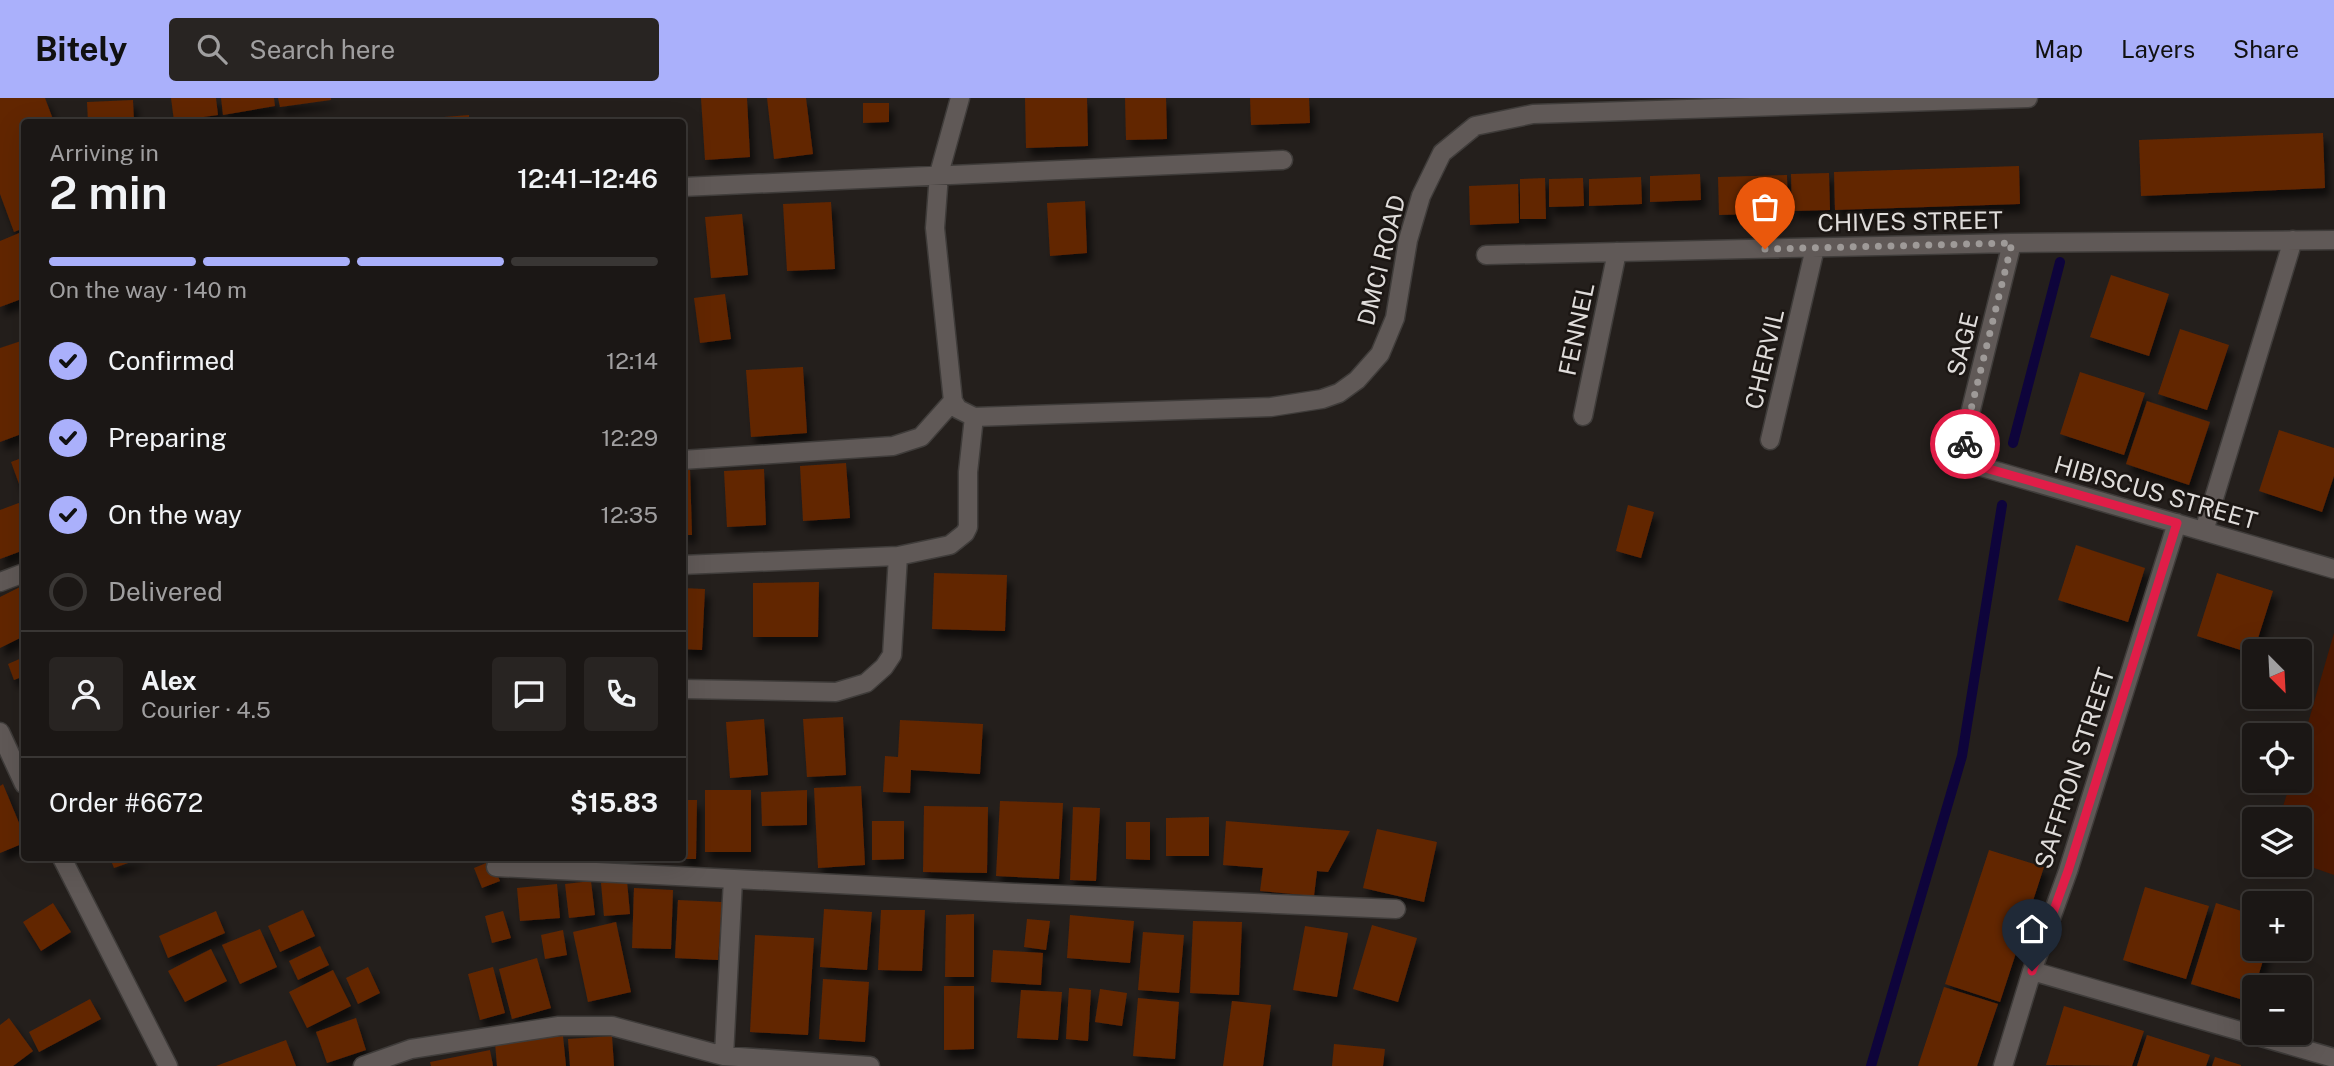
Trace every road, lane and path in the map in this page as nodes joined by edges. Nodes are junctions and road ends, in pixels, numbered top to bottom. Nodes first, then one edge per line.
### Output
1 (960, 98) edge
2 (2028, 98) edge
3 (1283, 160) dead end
4 (939, 174) junction
5 (686, 187) edge
6 (2293, 240) junction
7 (2334, 240) edge
8 (2012, 243) junction
9 (1815, 247) junction
10 (1617, 252) junction
11 (1486, 255) dead end
12 (953, 401) junction
13 (1583, 416) dead end
14 (974, 417) junction
15 (1770, 440) dead end
16 (1968, 456) joint
17 (686, 460) edge
18 (2177, 523) junction
19 (2204, 531) junction
20 (898, 556) junction
21 (686, 565) edge
22 (2334, 569) edge
23 (21, 574) edge
24 (0, 582) edge
25 (686, 689) edge
26 (0, 732) edge
27 (21, 778) edge
28 (64, 861) edge
29 (496, 867) dead end
30 (733, 879) junction
31 (1396, 909) dead end
32 (2032, 971) junction
33 (724, 1056) junction
34 (2334, 1058) edge
35 (168, 1066) edge
36 (363, 1066) edge
37 (870, 1066) edge
38 (2003, 1066) edge

1 - 4 street
2 - 14 street, DMCI ROAD
3 - 4 street
4 - 5 street
4 - 12 street
6 - 7 street, CHIVES STREET
6 - 8 street, CHIVES STREET
6 - 19 street
8 - 9 street, CHIVES STREET
8 - 16 street, SAGE
9 - 10 street, CHIVES STREET
9 - 15 street, CHERVIL
10 - 11 street, CHIVES STREET
10 - 13 street, FENNEL
12 - 14 street
12 - 17 street
14 - 20 street
16 - 18 street, HIBISCUS STREET
18 - 19 street, HIBISCUS STREET
18 - 32 street, SAFFRON STREET
19 - 22 street, HIBISCUS STREET
20 - 21 street
20 - 25 street
23 - 24 street
26 - 27 street
28 - 35 street
29 - 30 street
30 - 31 street
30 - 33 street
32 - 34 street
32 - 38 street, SAFFRON STREET
33 - 36 street
33 - 37 street

